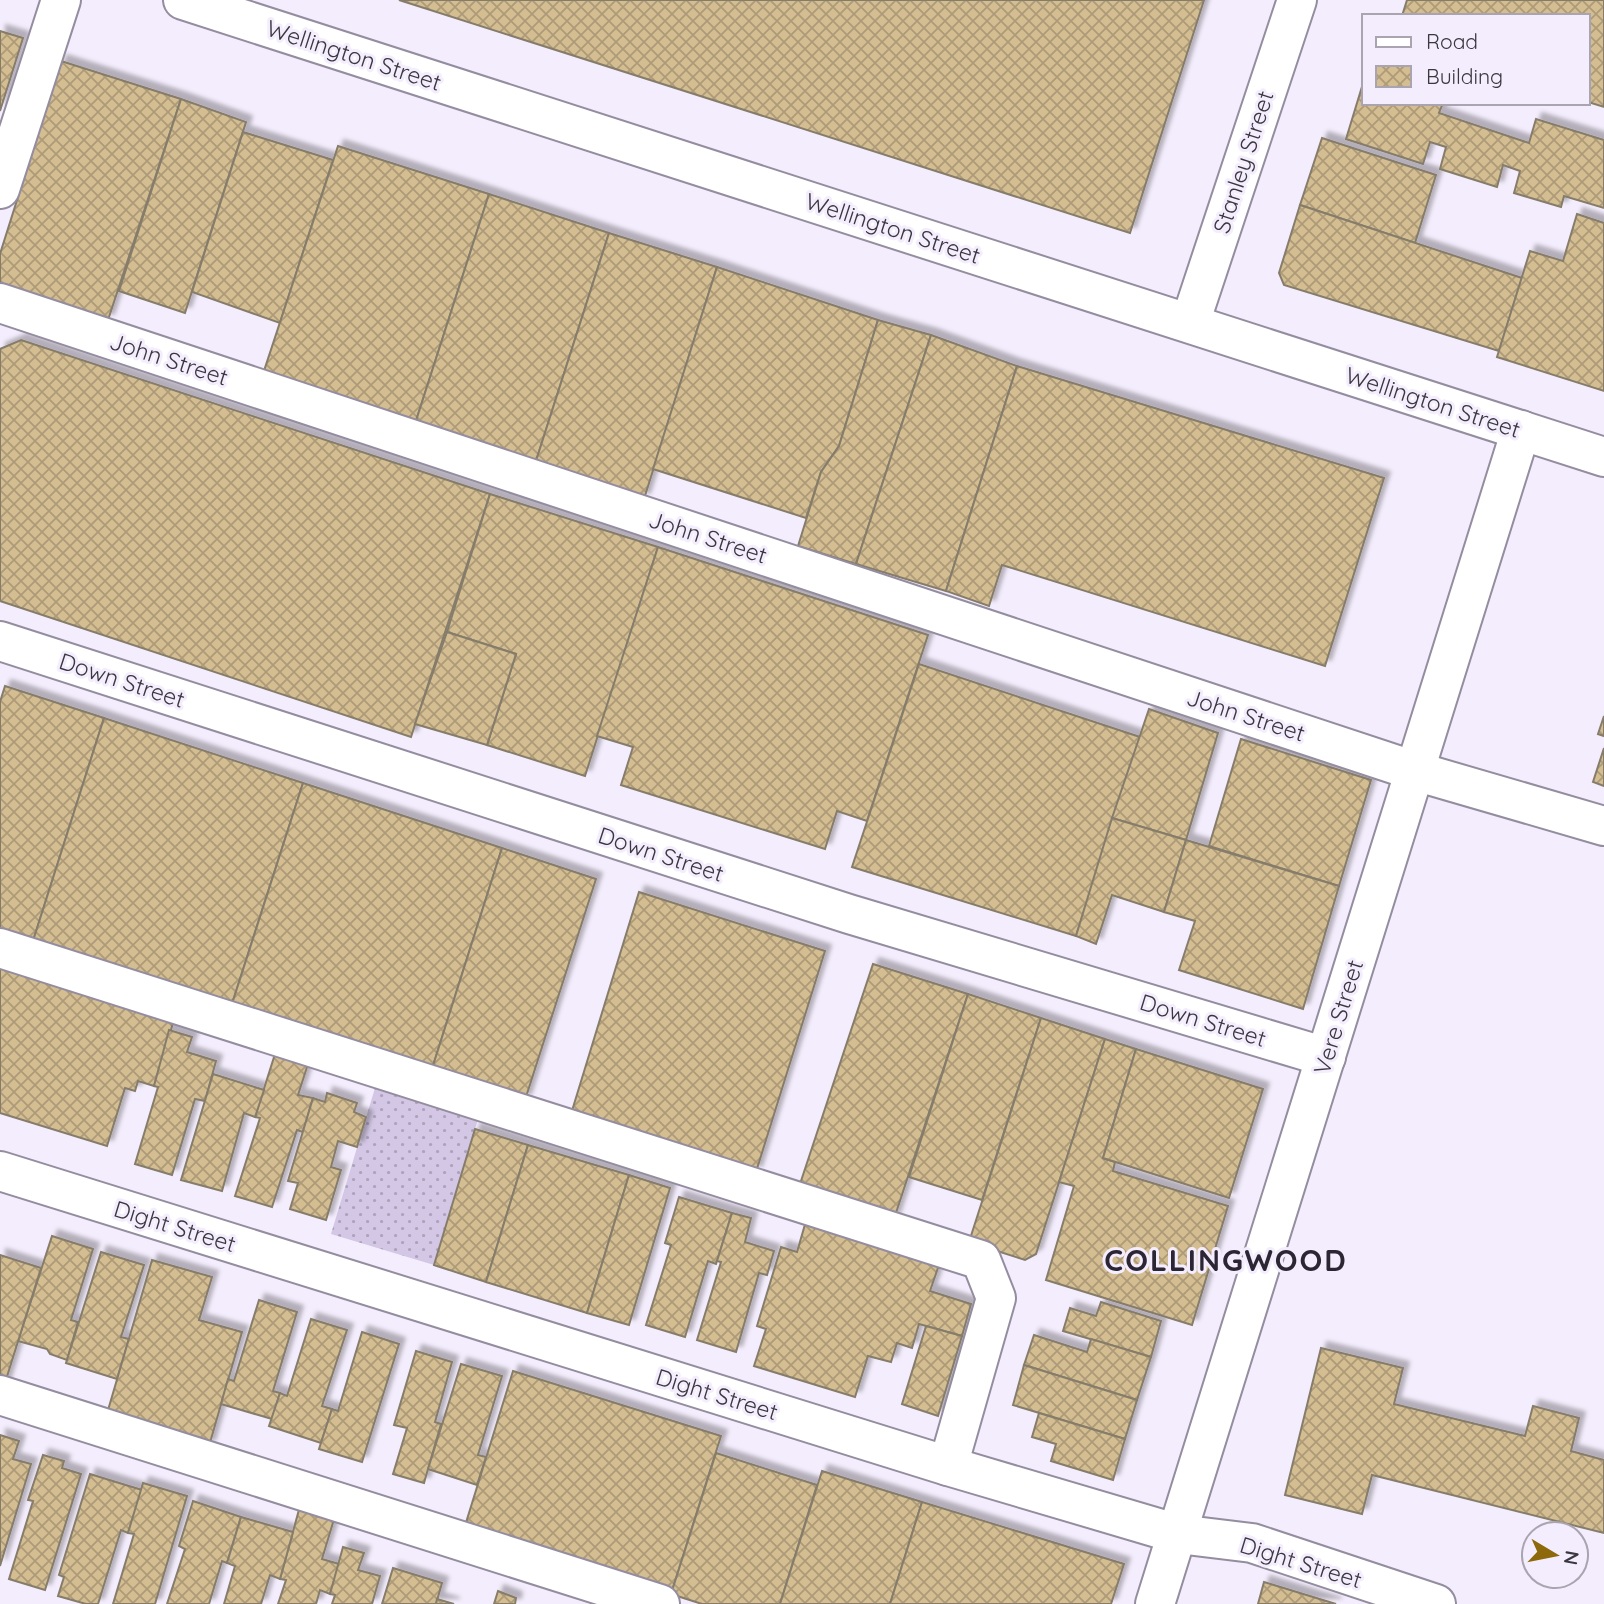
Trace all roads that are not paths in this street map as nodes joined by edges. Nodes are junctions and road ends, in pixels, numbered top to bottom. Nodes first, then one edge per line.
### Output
1 (61, 0) edge
2 (183, 0) edge
3 (1297, 0) edge
4 (0, 189) edge
5 (0, 303) edge
6 (1190, 323) junction
7 (1521, 430) junction
8 (1604, 457) edge
9 (0, 641) edge
10 (1415, 771) junction
11 (1604, 826) edge
12 (0, 948) edge
13 (1326, 1057) junction
14 (0, 1171) edge
15 (0, 1395) edge
16 (948, 1466) junction
17 (1178, 1534) junction
18 (660, 1604) edge
19 (1156, 1604) edge
20 (1436, 1604) edge

1 - 4 street
2 - 6 street, Wellington Street
3 - 6 street, Stanley Street
5 - 10 street, John Street
6 - 7 street, Wellington Street
7 - 8 street, Wellington Street
7 - 10 street, Vere Street
9 - 13 street, Down Street
10 - 11 street, John Street
10 - 13 street, Vere Street
12 - 16 street
13 - 17 street, Vere Street
14 - 16 street, Dight Street
15 - 18 street
16 - 17 street, Dight Street
17 - 19 street, Vere Street
17 - 20 street, Dight Street

